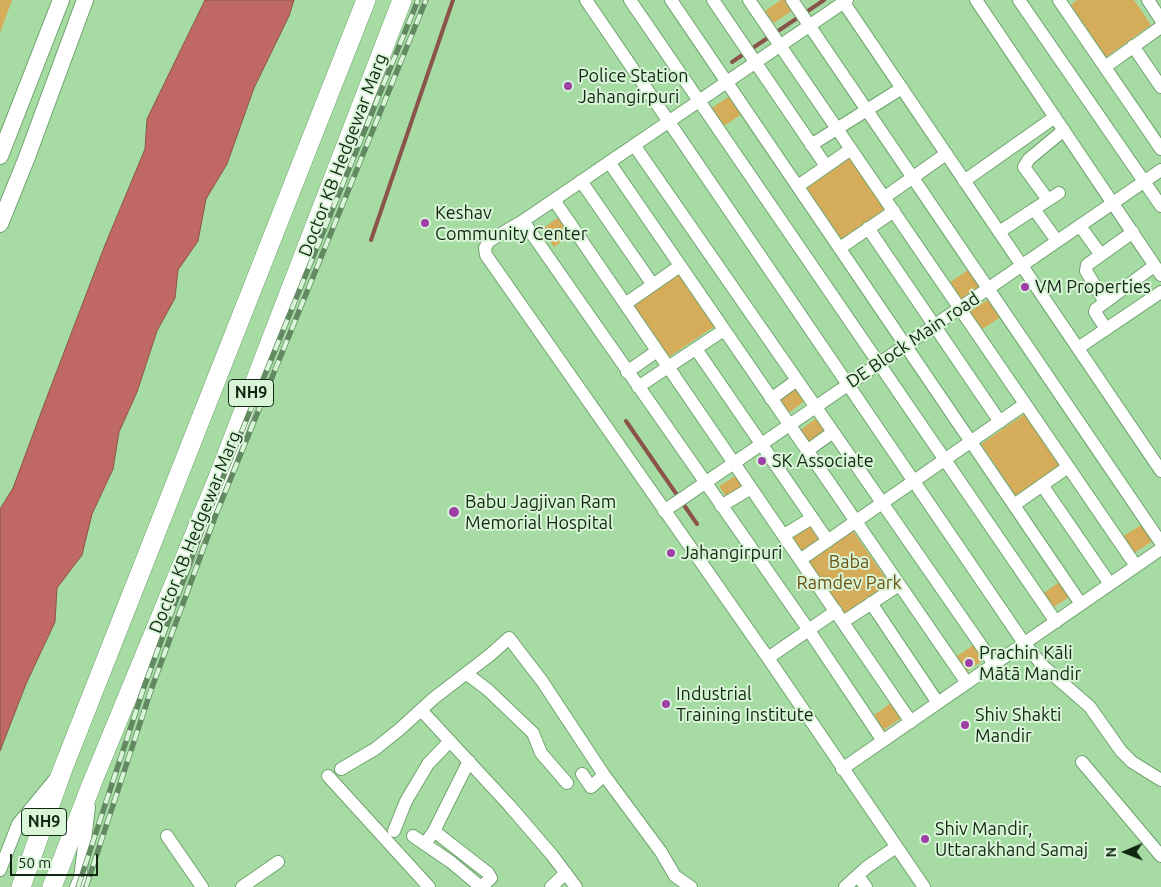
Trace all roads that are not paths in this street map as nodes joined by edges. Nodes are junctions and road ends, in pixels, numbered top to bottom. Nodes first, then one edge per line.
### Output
1 (61, 0) edge
2 (85, 0) edge
3 (366, 0) edge
4 (402, 0) edge
5 (586, 0) edge
6 (630, 0) edge
7 (671, 0) edge
8 (713, 0) edge
9 (750, 0) edge
10 (792, 0) edge
11 (976, 0) edge
12 (1019, 0) edge
13 (1148, 0) edge
14 (844, 1) edge
15 (1063, 1) edge
16 (1161, 20) edge
17 (810, 26) junction
18 (1161, 27) edge
19 (780, 46) junction
20 (1133, 46) junction
21 (755, 62) junction
22 (1105, 67) junction
23 (727, 82) junction
24 (1161, 87) edge
25 (902, 88) junction
26 (699, 101) junction
27 (867, 110) junction
28 (1056, 117) junction
29 (669, 121) junction
30 (837, 128) junction
31 (1064, 130) junction
32 (634, 144) junction
33 (811, 145) junction
34 (851, 149) junction
35 (1161, 150) edge
36 (946, 154) junction
37 (0, 156) edge
38 (609, 162) junction
39 (826, 166) junction
40 (1161, 170) edge
41 (914, 177) junction
42 (581, 181) junction
43 (964, 181) junction
44 (1144, 182) junction
45 (798, 186) junction
46 (1059, 193) dead end
47 (885, 197) junction
48 (554, 200) junction
49 (1048, 200) junction
50 (1113, 203) junction
51 (1161, 206) edge
52 (1034, 209) junction
53 (894, 211) junction
54 (523, 221) junction
55 (0, 224) edge
56 (1080, 226) junction
57 (868, 228) junction
58 (999, 232) junction
59 (1133, 232) junction
60 (1057, 241) junction
61 (840, 248) junction
62 (1101, 254) junction
63 (1022, 265) junction
64 (680, 266) junction
65 (1158, 270) edge
66 (653, 285) junction
67 (988, 288) junction
68 (1161, 292) edge
69 (1105, 302) junction
70 (625, 304) junction
71 (960, 308) junction
72 (934, 326) junction
73 (1106, 329) junction
74 (724, 330) junction
75 (906, 345) junction
76 (696, 348) junction
77 (1078, 348) junction
78 (657, 351) junction
79 (879, 364) junction
80 (668, 367) junction
81 (627, 372) junction
82 (797, 380) junction
83 (848, 385) junction
84 (638, 387) junction
85 (771, 399) junction
86 (1025, 404) junction
87 (816, 407) junction
88 (1000, 422) junction
89 (789, 425) junction
90 (833, 432) junction
91 (971, 442) junction
92 (762, 444) junction
93 (807, 451) junction
94 (945, 460) junction
95 (734, 463) junction
96 (1068, 467) junction
97 (1161, 471) edge
98 (914, 481) junction
99 (704, 483) junction
100 (1042, 485) junction
101 (751, 488) junction
102 (882, 503) junction
103 (1014, 505) junction
104 (721, 506) junction
105 (664, 510) junction
106 (812, 518) junction
107 (855, 521) junction
108 (784, 535) junction
109 (828, 541) junction
110 (1161, 543) edge
111 (1161, 549) edge
112 (800, 560) junction
113 (1136, 566) junction
114 (1110, 584) junction
115 (899, 585) junction
116 (871, 604) junction
117 (1082, 604) junction
118 (839, 616) junction
119 (1056, 622) junction
120 (808, 629) junction
121 (1024, 644) junction
122 (768, 658) junction
123 (994, 664) junction
124 (467, 674) junction
125 (966, 683) junction
126 (938, 703) junction
127 (421, 710) junction
128 (911, 722) junction
129 (450, 741) junction
130 (883, 741) junction
131 (469, 761) junction
132 (1082, 762) dead end
133 (341, 769) dead end
134 (842, 769) junction
135 (62, 771) junction
136 (582, 774) dead end
137 (604, 775) junction
138 (328, 776) dead end
139 (1161, 780) edge
140 (92, 783) junction
141 (567, 783) dead end
142 (394, 831) dead end
143 (434, 831) junction
144 (166, 836) dead end
145 (413, 836) dead end
146 (425, 844) junction
147 (896, 847) junction
148 (1161, 856) edge
149 (278, 862) dead end
150 (0, 870) edge
151 (566, 873) junction
152 (23, 880) edge
153 (862, 882) edge
154 (54, 883) edge
155 (76, 887) edge
156 (202, 887) edge
157 (242, 887) edge
158 (429, 887) edge
159 (481, 887) edge
160 (551, 887) edge
161 (576, 887) edge
162 (691, 887) edge
163 (845, 887) edge
164 (924, 887) edge

1 - 37 main road
2 - 55 main road
3 - 135 highway, Doctor KB Hedgewar Marg
4 - 140 highway, Doctor KB Hedgewar Marg / NH9
5 - 29 street
6 - 26 street
7 - 23 street
8 - 21 street
9 - 19 street
10 - 17 street
11 - 28 street
12 - 44 street
13 - 16 street
14 - 17 street
14 - 25 street
15 - 22 street
17 - 19 street
17 - 27 street
18 - 20 street
19 - 21 street
19 - 30 street
20 - 22 street
20 - 24 street
21 - 23 street
21 - 33 street
22 - 35 street
23 - 26 street
23 - 45 street
25 - 27 street
25 - 36 street
26 - 29 street
26 - 79 street
27 - 30 street
27 - 41 street
28 - 31 street
28 - 43 street
29 - 32 street
29 - 83 street
30 - 33 street
30 - 34 street
31 - 49 street
31 - 50 street
32 - 38 street
32 - 82 street
33 - 39 street
34 - 39 street
34 - 47 street
36 - 41 street
36 - 43 street
38 - 42 street
38 - 64 street
39 - 45 street
40 - 44 street, DE Block Main road
41 - 47 street
41 - 67 street
42 - 48 street
42 - 66 street
43 - 58 street
44 - 50 street, DE Block Main road
44 - 51 street
45 - 61 street
46 - 49 street
47 - 53 street
48 - 54 street
48 - 70 street
49 - 52 street
50 - 56 street, DE Block Main road
50 - 59 street
52 - 58 street
52 - 60 street
53 - 57 street
53 - 71 street
54 - 81 street
54 - 105 street
56 - 60 street, DE Block Main road
56 - 62 street
57 - 61 street
57 - 72 street
58 - 63 street
59 - 62 street
59 - 65 street
60 - 63 street, DE Block Main road
61 - 75 street
62 - 69 street
63 - 67 street, DE Block Main road
63 - 77 street
64 - 66 street
64 - 74 street
65 - 69 street
66 - 70 street
67 - 71 street, DE Block Main road
67 - 110 street
68 - 73 street
69 - 73 street
70 - 78 street
71 - 72 street, DE Block Main road
71 - 86 street
72 - 75 street, DE Block Main road
72 - 88 street
73 - 77 street
74 - 76 street
74 - 85 street
75 - 79 street, DE Block Main road
75 - 91 street
76 - 80 street
76 - 92 street
77 - 97 street
78 - 80 street
78 - 81 street
79 - 83 street, DE Block Main road
79 - 94 street
80 - 84 street
80 - 95 street
81 - 84 street
82 - 85 street
82 - 87 street
83 - 87 street, DE Block Main road
83 - 98 street
84 - 99 street
85 - 89 street
86 - 88 street
86 - 96 street
87 - 89 street, DE Block Main road
87 - 90 street
88 - 91 street
89 - 92 street, DE Block Main road
89 - 93 street
90 - 93 street
90 - 102 street
91 - 94 street
91 - 103 street
92 - 95 street, DE Block Main road
92 - 106 street
93 - 107 street
94 - 98 street
94 - 119 street
95 - 99 street, DE Block Main road
95 - 101 street
96 - 100 street
96 - 113 street
98 - 102 street
98 - 121 street
99 - 104 street
99 - 105 street, DE Block Main road
100 - 103 street
100 - 114 street
101 - 104 street
101 - 108 street
102 - 107 street
102 - 123 street
103 - 117 street
104 - 120 street
105 - 122 street
106 - 108 street
106 - 109 street
107 - 109 street
107 - 115 street
108 - 112 street
109 - 112 street
111 - 113 street
112 - 118 street
113 - 114 street
114 - 117 street
115 - 116 street
115 - 125 street
116 - 118 street
116 - 126 street
117 - 119 street
118 - 120 street
118 - 128 street
119 - 121 street
120 - 122 street
120 - 130 street
121 - 123 street
121 - 139 street
122 - 134 street
123 - 125 street
124 - 127 street
124 - 137 street
124 - 141 street
125 - 126 street
126 - 128 street
127 - 129 street
127 - 133 street
128 - 130 street
129 - 131 street
129 - 142 street
130 - 134 street
131 - 143 street
131 - 151 street
132 - 148 street
134 - 147 street
135 - 150 street
135 - 152 highway, NH9
136 - 137 street
137 - 162 street
138 - 158 street
140 - 154 highway, NH9
140 - 155 street
143 - 146 street
143 - 159 street
144 - 156 street
145 - 146 street
146 - 159 street
147 - 153 street
147 - 164 street
149 - 157 street
151 - 160 street
151 - 161 street
153 - 163 street

